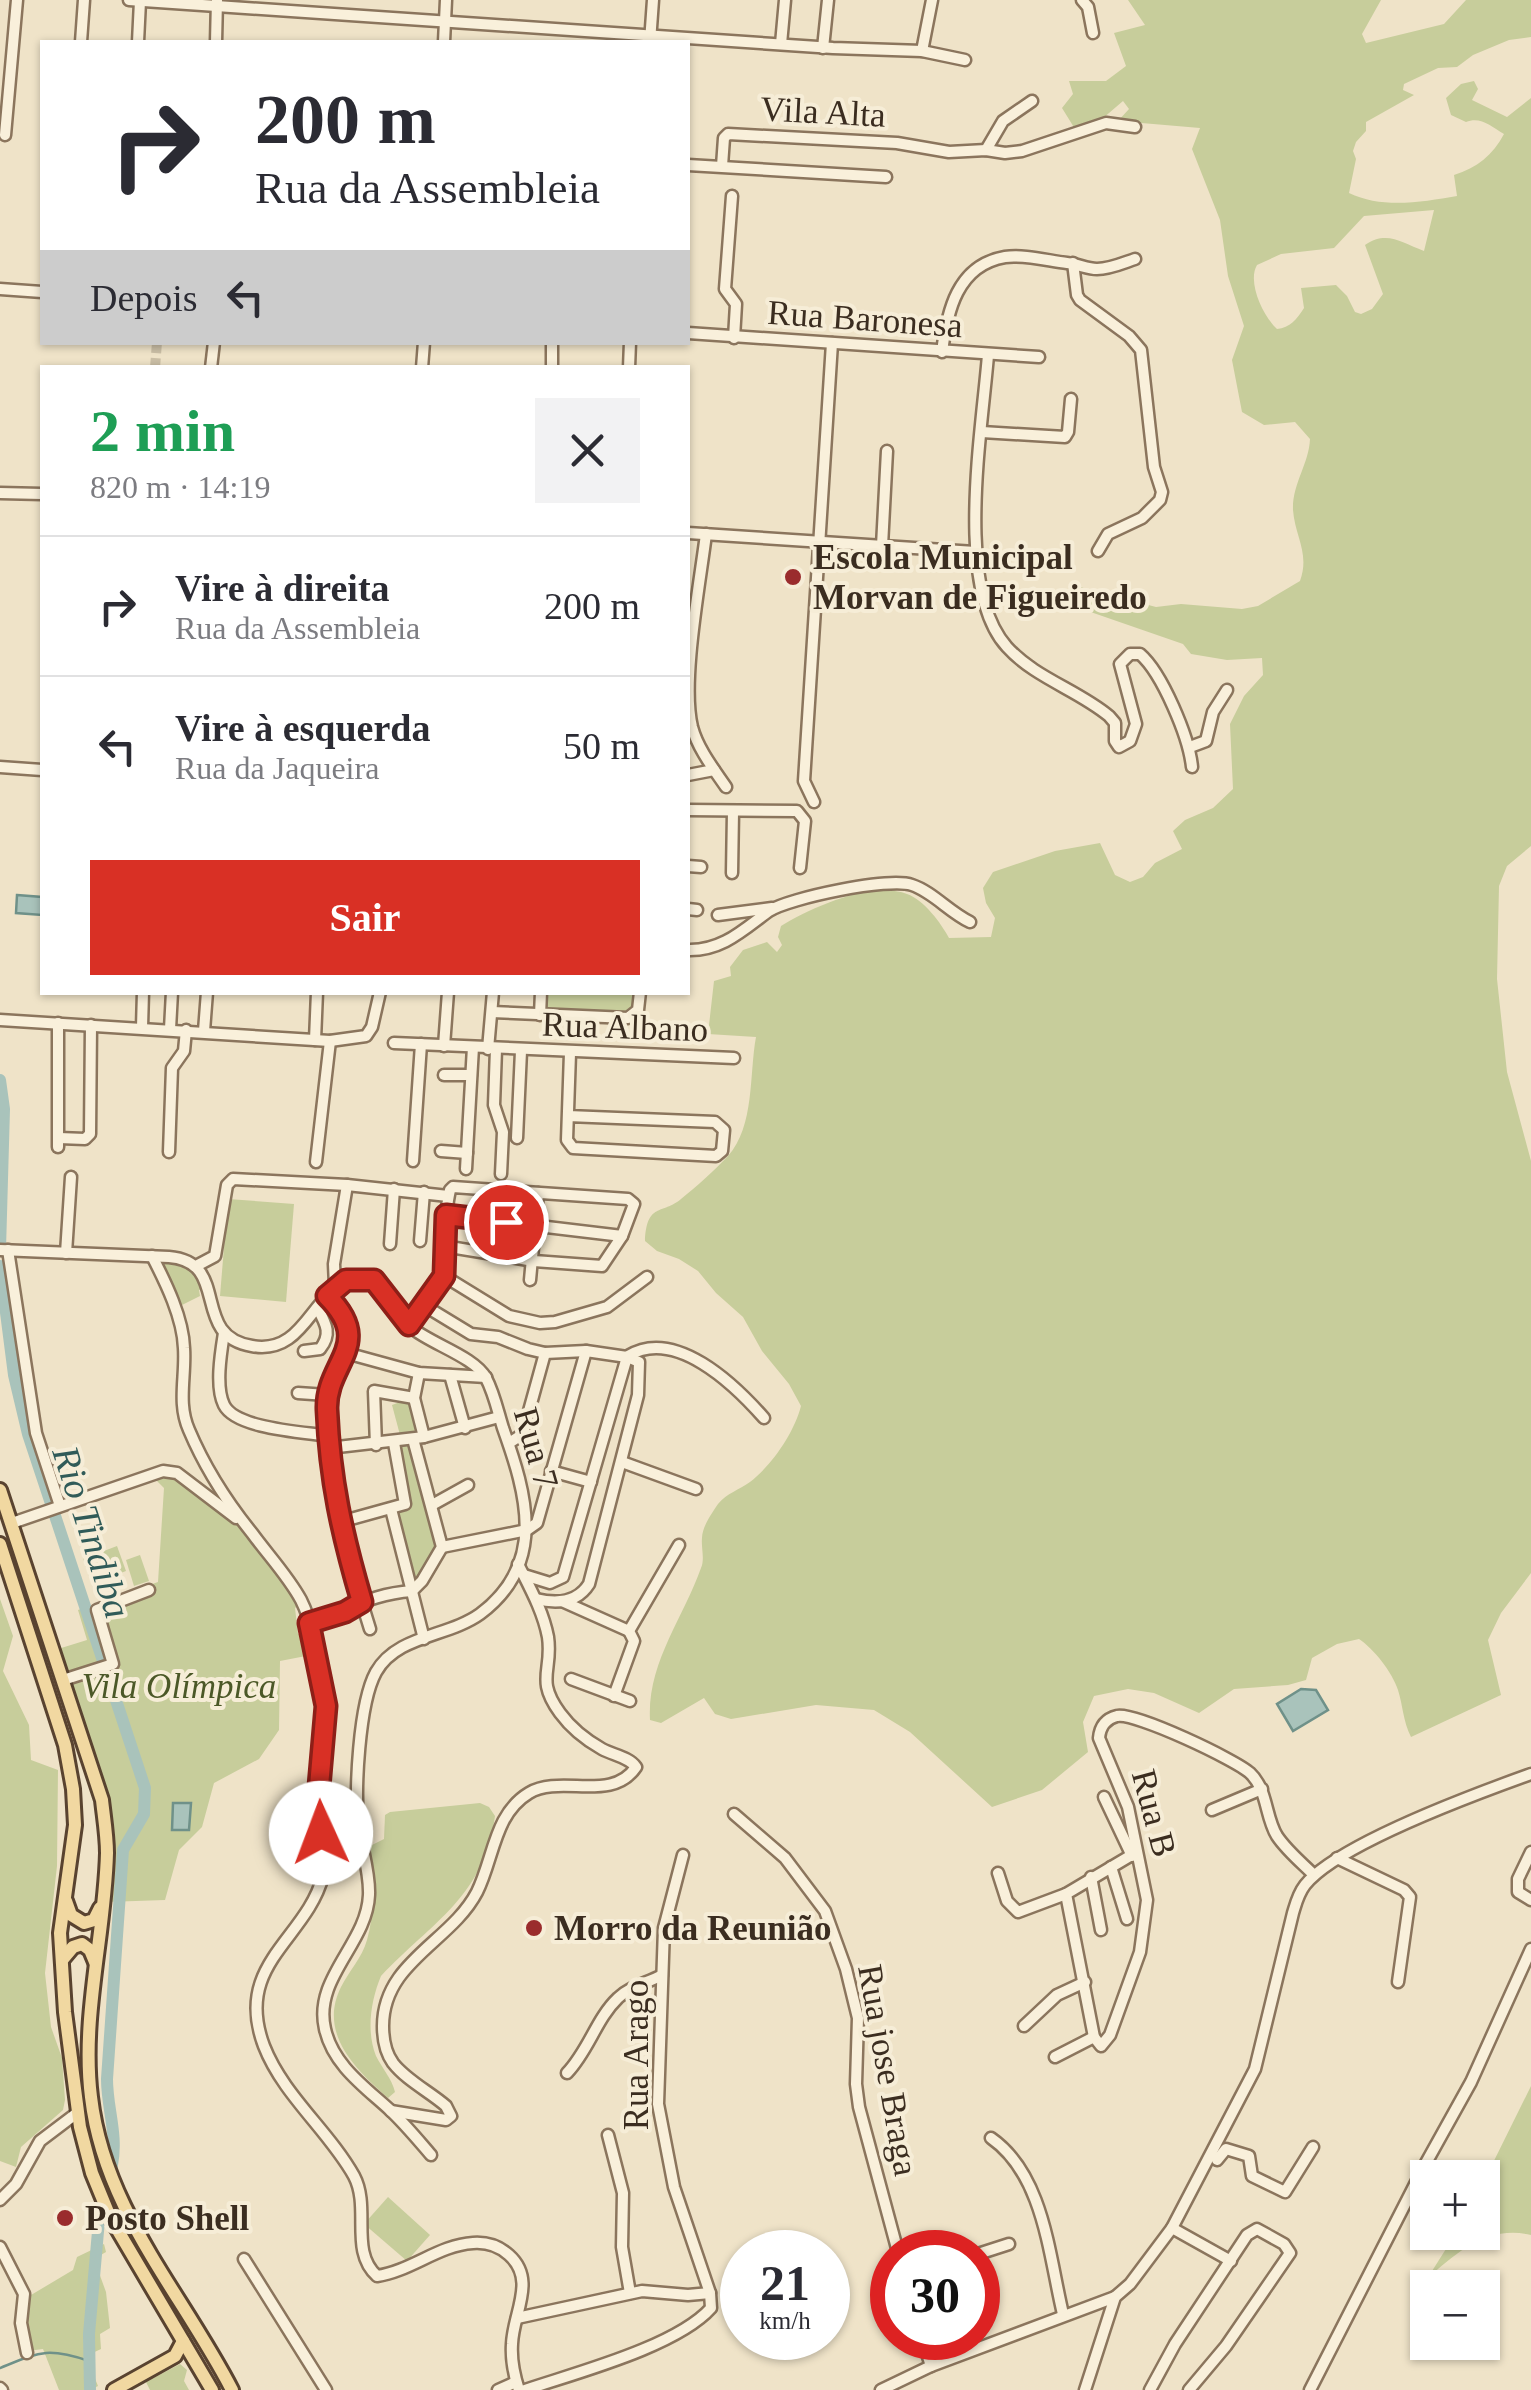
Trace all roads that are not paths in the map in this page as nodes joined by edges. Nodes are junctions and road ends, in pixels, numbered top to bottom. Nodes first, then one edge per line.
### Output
1 (17, 0) edge
2 (84, 0) edge
3 (129, 0) edge
4 (446, 0) edge
5 (653, 0) edge
6 (785, 0) edge
7 (828, 0) edge
8 (932, 0) edge
9 (1082, 0) edge
10 (140, 1) edge
11 (218, 4) edge
12 (445, 21) junction
13 (1093, 33) dead end
14 (650, 38) edge
15 (81, 40) edge
16 (138, 40) edge
17 (216, 40) edge
18 (444, 40) edge
19 (781, 44) junction
20 (823, 48) junction
21 (922, 51) junction
22 (964, 60) dead end
23 (1032, 101) dead end
24 (1135, 127) dead end
25 (5, 135) dead end
26 (986, 150) junction
27 (690, 164) edge
28 (722, 166) junction
29 (886, 177) dead end
30 (732, 196) dead end
31 (1135, 260) dead end
32 (1073, 263) junction
33 (0, 289) edge
34 (40, 292) edge
35 (690, 333) edge
36 (734, 338) junction
37 (832, 342) junction
38 (942, 352) junction
39 (988, 355) junction
40 (1039, 357) dead end
41 (1071, 399) dead end
42 (982, 432) junction
43 (887, 451) dead end
44 (0, 493) edge
45 (40, 494) edge
46 (690, 533) edge
47 (706, 534) junction
48 (820, 543) junction
49 (882, 546) junction
50 (1098, 551) dead end
51 (975, 552) junction
52 (692, 626) edge
53 (1227, 690) dead end
54 (1190, 748) junction
55 (0, 767) edge
56 (1192, 767) dead end
57 (40, 770) edge
58 (714, 770) junction
59 (690, 775) edge
60 (726, 787) dead end
61 (814, 802) dead end
62 (690, 810) edge
63 (733, 812) junction
64 (690, 866) edge
65 (701, 867) dead end
66 (800, 868) dead end
67 (732, 873) dead end
68 (773, 908) junction
69 (718, 915) dead end
70 (970, 922) dead end
71 (690, 950) edge
72 (143, 995) edge
73 (172, 995) edge
74 (207, 995) edge
75 (317, 995) edge
76 (379, 995) edge
77 (448, 995) edge
78 (492, 995) edge
79 (541, 995) edge
80 (640, 995) edge
81 (492, 1012) junction
82 (540, 1015) junction
83 (0, 1020) edge
84 (58, 1023) junction
85 (91, 1025) junction
86 (142, 1027) junction
87 (170, 1029) junction
88 (186, 1030) junction
89 (204, 1031) junction
90 (315, 1040) junction
91 (330, 1041) junction
92 (394, 1043) dead end
93 (421, 1044) junction
94 (444, 1046) junction
95 (473, 1047) junction
96 (492, 1049) junction
97 (521, 1051) junction
98 (570, 1053) junction
99 (734, 1058) dead end
100 (444, 1075) dead end
101 (472, 1076) junction
102 (568, 1116) junction
103 (517, 1138) dead end
104 (441, 1151) dead end
105 (169, 1152) dead end
106 (467, 1153) junction
107 (413, 1161) dead end
108 (316, 1162) dead end
109 (466, 1169) dead end
110 (501, 1174) dead end
111 (71, 1177) dead end
112 (347, 1185) junction
113 (394, 1190) junction
114 (424, 1192) junction
115 (449, 1193) junction
116 (538, 1193) junction
117 (446, 1215) junction
118 (536, 1225) junction
119 (622, 1236) junction
120 (420, 1241) dead end
121 (390, 1244) dead end
122 (444, 1246) junction
123 (4, 1250) edge
124 (66, 1252) junction
125 (152, 1256) junction
126 (534, 1260) junction
127 (198, 1265) junction
128 (444, 1276) junction
129 (647, 1277) dead end
130 (530, 1280) dead end
131 (335, 1286) junction
132 (327, 1296) junction
133 (425, 1306) junction
134 (318, 1309) junction
135 (509, 1316) junction
136 (409, 1325) junction
137 (224, 1333) junction
138 (498, 1337) junction
139 (304, 1351) dead end
140 (586, 1352) junction
141 (346, 1353) junction
142 (545, 1354) junction
143 (627, 1356) junction
144 (419, 1373) junction
145 (450, 1375) junction
146 (486, 1377) junction
147 (298, 1393) dead end
148 (327, 1395) junction
149 (414, 1398) junction
150 (500, 1416) junction
151 (764, 1418) dead end
152 (465, 1428) junction
153 (419, 1438) junction
154 (329, 1442) junction
155 (394, 1443) junction
156 (509, 1443) junction
157 (376, 1445) junction
158 (622, 1462) junction
159 (551, 1471) junction
160 (590, 1482) junction
161 (468, 1485) dead end
162 (696, 1488) dead end
163 (0, 1490) edge
164 (432, 1505) junction
165 (54, 1508) junction
166 (391, 1510) junction
167 (340, 1522) junction
168 (12, 1523) junction
169 (246, 1526) junction
170 (527, 1530) junction
171 (0, 1544) edge
172 (679, 1544) dead end
173 (442, 1548) junction
174 (521, 1569) junction
175 (150, 1590) dead end
176 (412, 1591) junction
177 (536, 1600) junction
178 (362, 1602) junction
179 (564, 1602) junction
180 (309, 1623) junction
181 (370, 1629) dead end
182 (629, 1631) junction
183 (424, 1638) junction
184 (571, 1678) dead end
185 (64, 1680) junction
186 (614, 1696) junction
187 (630, 1701) dead end
188 (1531, 1774) edge
189 (1262, 1789) junction
190 (1104, 1796) dead end
191 (1212, 1810) dead end
192 (734, 1814) dead end
193 (1531, 1852) edge
194 (683, 1855) dead end
195 (1134, 1855) junction
196 (1337, 1858) junction
197 (1111, 1866) junction
198 (998, 1874) dead end
199 (1314, 1876) junction
200 (1091, 1877) junction
201 (105, 1890) junction
202 (1066, 1898) junction
203 (66, 1899) junction
204 (1531, 1900) edge
205 (1127, 1919) dead end
206 (1102, 1930) dead end
207 (1531, 1949) edge
208 (62, 1961) junction
209 (96, 1964) junction
210 (662, 1974) junction
211 (1085, 1982) junction
212 (1398, 1982) dead end
213 (1024, 2026) dead end
214 (1094, 2037) junction
215 (1055, 2057) dead end
216 (567, 2072) dead end
217 (391, 2111) junction
218 (77, 2113) junction
219 (608, 2135) dead end
220 (991, 2138) dead end
221 (1313, 2147) dead end
222 (431, 2156) dead end
223 (1206, 2168) junction
224 (0, 2200) edge
225 (1172, 2228) junction
226 (892, 2230) edge
227 (1009, 2244) dead end
228 (1000, 2247) edge
229 (0, 2248) edge
230 (244, 2260) dead end
231 (1231, 2261) junction
232 (630, 2293) junction
233 (710, 2293) junction
234 (1115, 2297) junction
235 (1062, 2314) junction
236 (516, 2318) junction
237 (183, 2340) junction
238 (27, 2353) dead end
239 (175, 2356) junction
240 (194, 2358) junction
241 (929, 2360) edge
242 (931, 2366) junction
243 (520, 2387) edge
244 (114, 2390) edge
245 (212, 2390) edge
246 (232, 2390) edge
247 (326, 2390) edge
248 (498, 2390) edge
249 (881, 2390) edge
250 (1085, 2390) edge
251 (1150, 2390) edge
252 (1189, 2390) edge
253 (1310, 2390) edge

1 - 25 street
2 - 15 street
3 - 10 street
4 - 12 street
5 - 14 street
6 - 19 street
7 - 20 street
8 - 21 street
9 - 13 street
10 - 11 street
10 - 16 street
11 - 12 street
11 - 17 street
12 - 14 street
12 - 18 street
14 - 19 street
19 - 20 street
20 - 21 street
21 - 22 street
23 - 26 street
24 - 26 street
26 - 28 street, Vila Alta
27 - 28 street, Vila Alta
28 - 29 street, Vila Alta
30 - 36 street
31 - 32 street
32 - 38 street
32 - 50 street
33 - 34 street
35 - 36 street, Rua Baronesa
36 - 37 street, Rua Baronesa
37 - 38 street, Rua Baronesa
37 - 48 street
38 - 39 street, Rua Baronesa
39 - 40 street, Rua Baronesa
39 - 42 street
41 - 42 street
42 - 51 street
43 - 49 street
44 - 45 street
46 - 47 street
47 - 48 street
47 - 52 street
48 - 49 street
48 - 61 street
49 - 51 street
51 - 54 street
52 - 58 street
53 - 54 street
54 - 56 street
55 - 57 street
58 - 59 street
58 - 60 street
62 - 63 street
63 - 66 street
63 - 67 street
64 - 65 street
68 - 69 street
68 - 70 street
68 - 71 street
72 - 86 street
73 - 87 street
74 - 89 street
75 - 90 street
76 - 91 street
77 - 94 street
78 - 81 street
79 - 82 street
80 - 82 street
81 - 82 street
81 - 96 street
83 - 84 street
84 - 85 street
84 - 85 street
85 - 86 street
86 - 87 street
87 - 88 street
88 - 89 street
88 - 105 street
89 - 90 street
90 - 91 street
91 - 108 street
92 - 93 street, Rua Albano
93 - 94 street, Rua Albano
93 - 107 street
94 - 95 street, Rua Albano
95 - 96 street, Rua Albano
95 - 101 street
96 - 97 street, Rua Albano
96 - 110 street
97 - 98 street, Rua Albano
97 - 103 street
98 - 99 street, Rua Albano
98 - 102 street
100 - 101 street
101 - 106 street
102 - 102 street
104 - 106 street
106 - 109 street
111 - 124 street
112 - 113 street
112 - 127 street
112 - 131 street
113 - 114 street
113 - 121 street
114 - 115 street
114 - 120 street
115 - 116 street
115 - 117 street
116 - 118 street
116 - 119 street
117 - 118 street
117 - 122 street
118 - 119 street
118 - 126 street
119 - 126 street
122 - 126 street
122 - 128 street
123 - 124 street
123 - 165 street
124 - 125 street
125 - 127 street
125 - 169 street
126 - 130 street
127 - 137 street
128 - 133 street
128 - 135 street
129 - 135 street
131 - 132 street
131 - 136 street, Rua 7
132 - 134 street
132 - 141 street
133 - 136 street
133 - 138 street
134 - 137 street
134 - 139 street
135 - 138 street
136 - 146 street, Rua 7
137 - 154 street
138 - 142 street
140 - 142 street
140 - 143 street
140 - 159 street
141 - 144 street
141 - 148 street
142 - 156 street
143 - 151 street
143 - 158 street
143 - 160 street
144 - 145 street
144 - 149 street
145 - 146 street
145 - 152 street
146 - 150 street, Rua 7
147 - 148 street
148 - 154 street
149 - 153 street
149 - 157 street
150 - 152 street
150 - 156 street, Rua 7
152 - 153 street
153 - 155 street
153 - 164 street
154 - 157 street
154 - 167 street
155 - 157 street
155 - 166 street
156 - 170 street, Rua 7
158 - 162 street
158 - 179 street
159 - 160 street
159 - 170 street
160 - 174 street
161 - 164 street
163 - 168 main road
164 - 173 street
165 - 168 street
165 - 169 street
166 - 167 street
166 - 176 street
167 - 178 street
168 - 185 main road
169 - 180 street
170 - 173 street
170 - 174 street, Rua 7
171 - 203 main road
172 - 182 street
173 - 176 street
174 - 177 street
174 - 183 street, Rua 7
175 - 185 street
176 - 178 street
176 - 183 street
177 - 179 street
177 - 217 street
178 - 180 street
178 - 181 street
179 - 182 street
180 - 236 street
182 - 186 street
183 - 217 street, Rua 7
184 - 186 street
185 - 201 main road
186 - 187 street
188 - 196 street
189 - 191 street
189 - 195 street, Rua B
189 - 199 street
190 - 195 street
192 - 226 street, Rua jose Braga
193 - 204 street
194 - 210 street, Rua Arago
195 - 197 street
195 - 214 street, Rua B
196 - 199 street
196 - 212 street
197 - 200 street
197 - 205 street
198 - 202 street
199 - 223 street
200 - 202 street
200 - 206 street
201 - 203 main road
201 - 209 main road
202 - 211 street
203 - 208 main road
207 - 253 street
208 - 209 main road
208 - 218 main road
209 - 246 main road
210 - 216 street
210 - 233 street, Rua Arago
211 - 213 street
211 - 214 street
214 - 215 street
217 - 222 street, Rua 7
218 - 224 street
218 - 237 main road
219 - 232 street
220 - 235 street
221 - 223 street
223 - 225 street
225 - 231 street
225 - 234 street
227 - 228 street
229 - 238 street
230 - 247 street
231 - 251 street
231 - 252 street
232 - 233 street
232 - 236 street
233 - 243 street
234 - 235 street
234 - 250 street
235 - 242 street
236 - 243 street
237 - 239 main road
237 - 240 main road
239 - 240 main road
239 - 244 main road
240 - 245 main road
241 - 242 street
242 - 249 street
243 - 248 street

